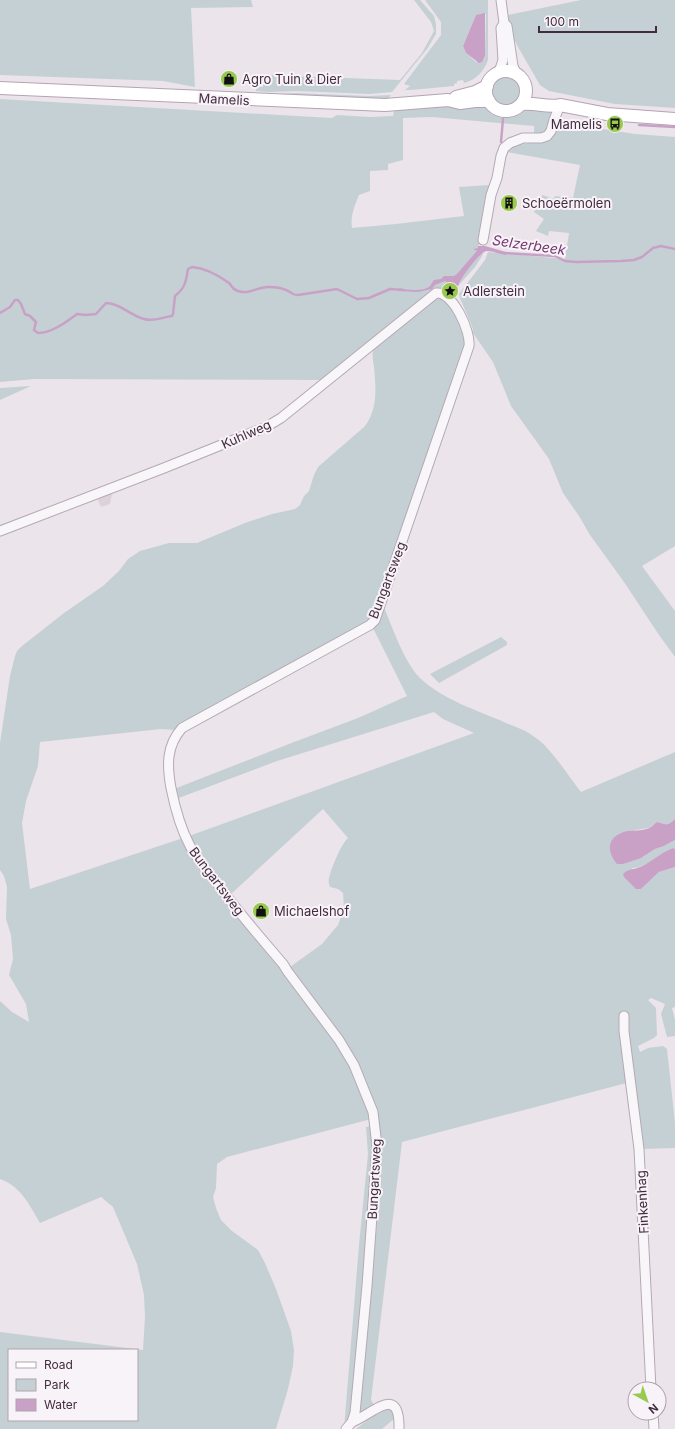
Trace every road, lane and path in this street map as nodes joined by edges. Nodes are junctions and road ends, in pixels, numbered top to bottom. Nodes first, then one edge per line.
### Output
1 (501, 0) edge
2 (504, 23) junction
3 (499, 72) junction
4 (516, 73) junction
5 (487, 86) junction
6 (0, 88) edge
7 (527, 89) junction
8 (448, 100) junction
9 (489, 102) junction
10 (522, 104) junction
11 (560, 105) junction
12 (675, 119) edge
13 (483, 240) dead end
14 (457, 307) joint
15 (0, 531) edge
16 (624, 1016) dead end
17 (651, 1381) edge
18 (349, 1425) edge
19 (399, 1429) edge

1 - 2 street
2 - 3 street
2 - 4 street
3 - 4 main road
3 - 5 main road
4 - 7 main road
5 - 8 main road, Mamelis
5 - 9 main road
6 - 8 main road, Mamelis
7 - 10 main road
7 - 11 main road
8 - 9 main road, Mamelis
9 - 10 main road
10 - 11 main road
11 - 12 main road
11 - 13 street
14 - 15 street, Kuhlweg
14 - 18 street, Bungartsweg
16 - 17 street, Finkenhag
18 - 19 street

